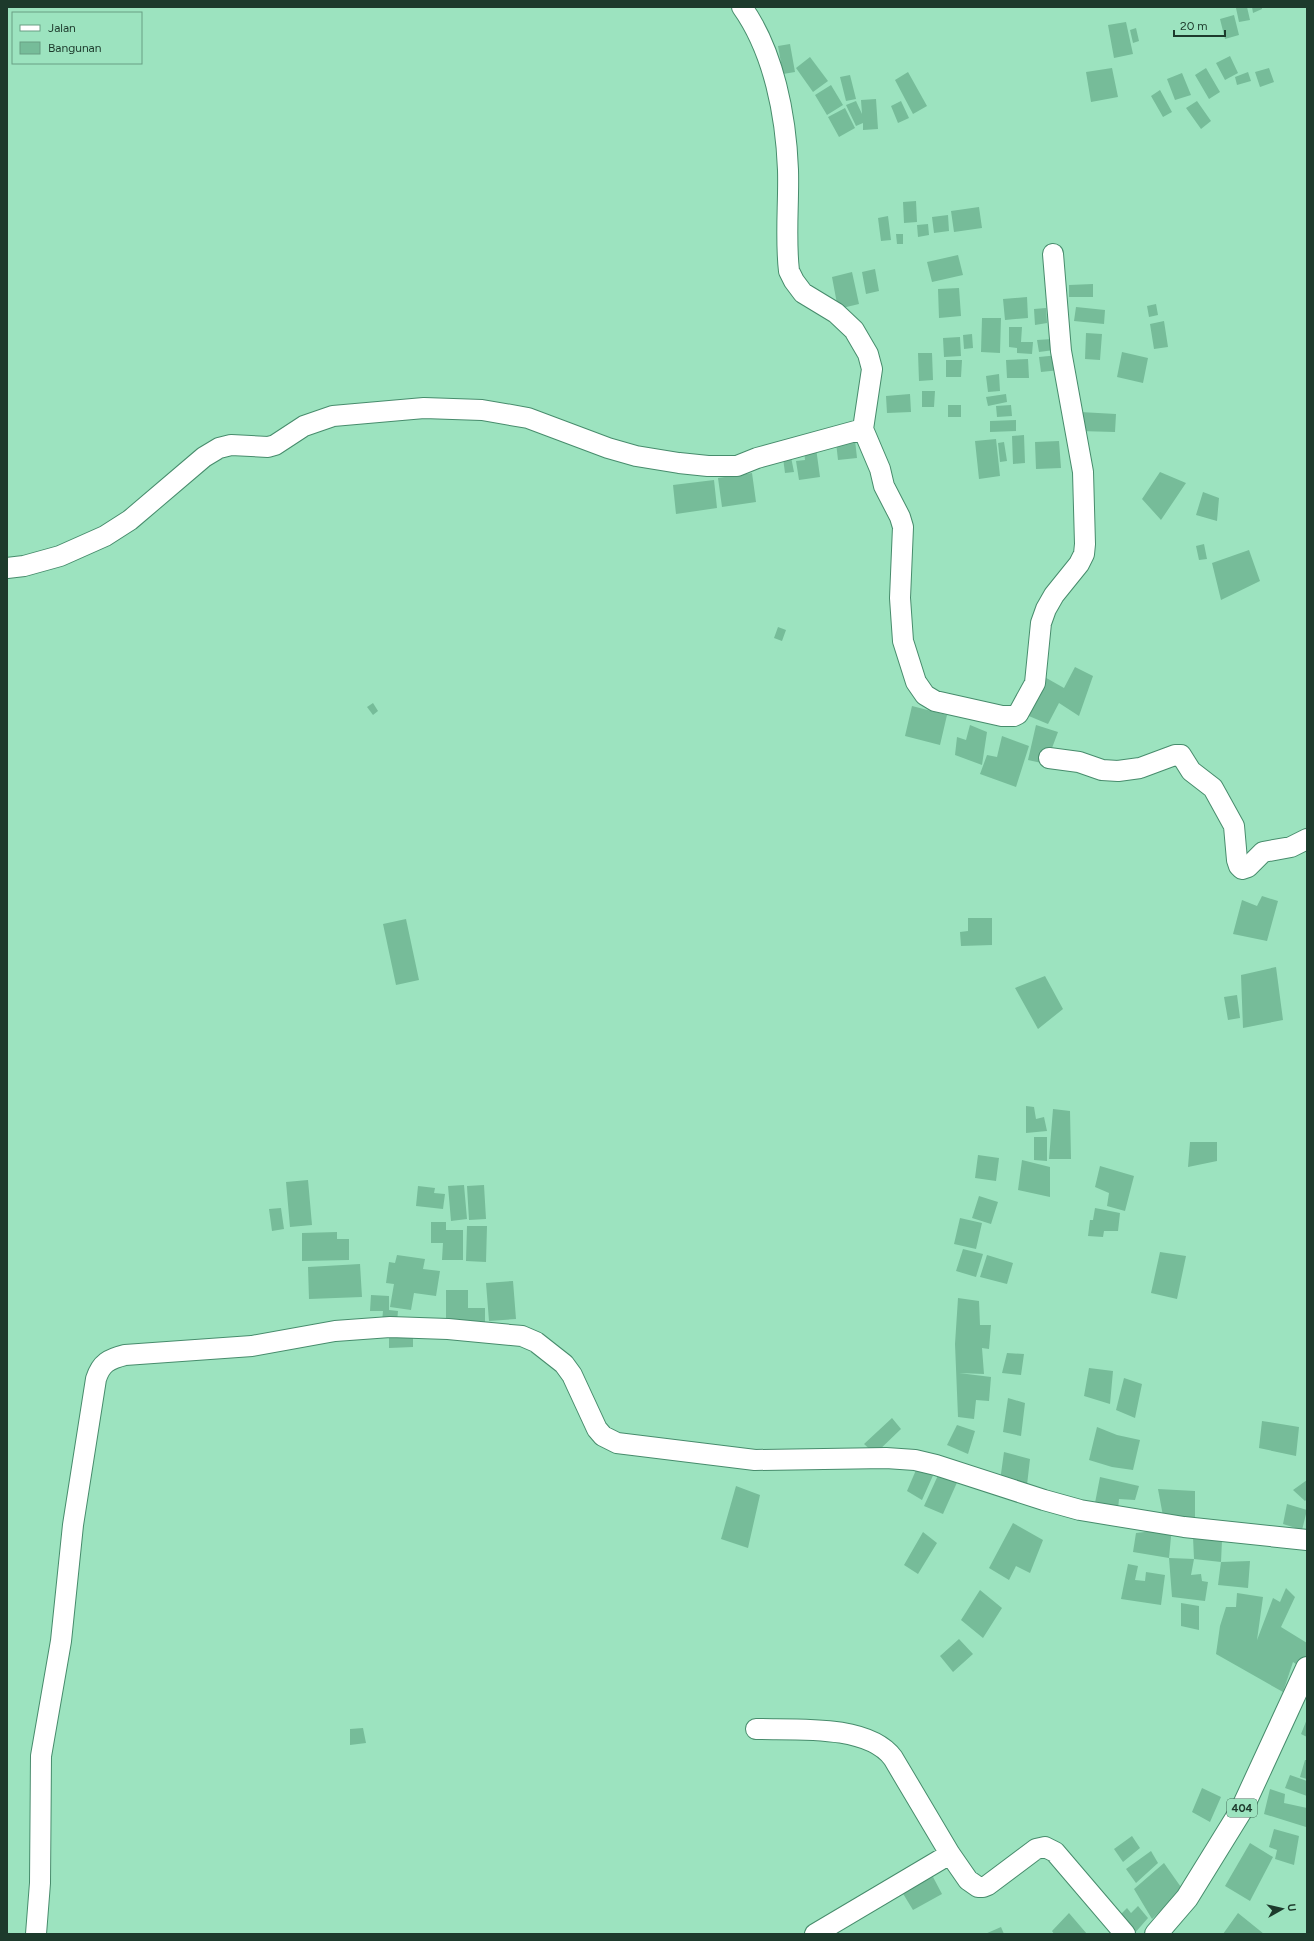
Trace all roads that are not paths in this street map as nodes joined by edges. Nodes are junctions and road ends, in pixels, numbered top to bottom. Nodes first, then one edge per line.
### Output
1 (746, 9) edge
2 (1053, 254) dead end
3 (863, 429) junction
4 (7, 568) edge
5 (1049, 758) dead end
6 (1307, 839) edge
7 (1307, 1540) edge
8 (1307, 1668) edge
9 (756, 1729) dead end
10 (950, 1854) junction
11 (36, 1934) edge
12 (815, 1934) edge
13 (1125, 1934) edge
14 (1156, 1934) edge

1 - 3 street
2 - 3 street
3 - 4 street
5 - 6 street
7 - 11 street
8 - 14 main road, 404
9 - 10 street
10 - 12 street
10 - 13 street

